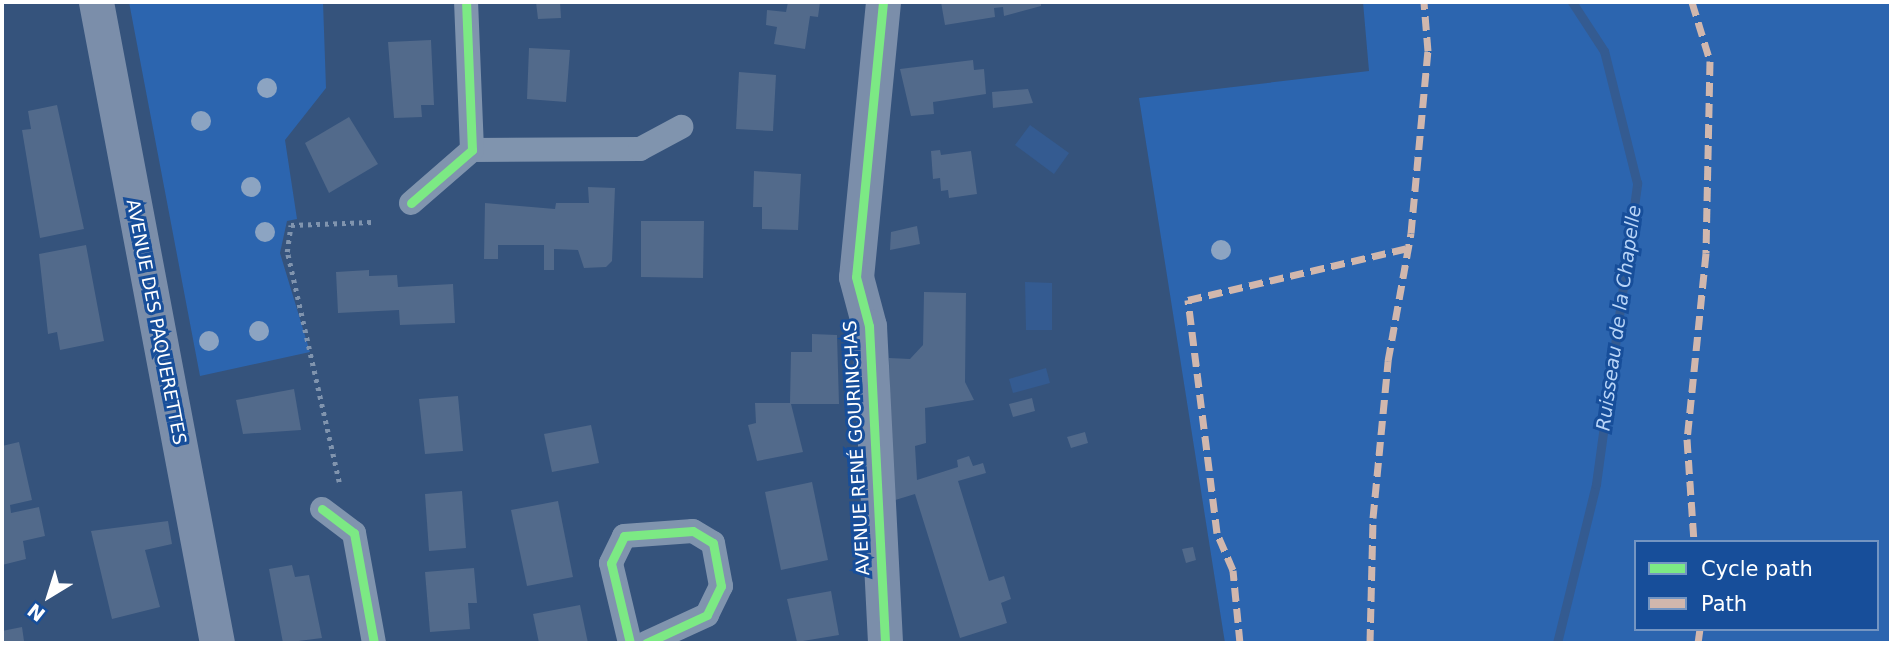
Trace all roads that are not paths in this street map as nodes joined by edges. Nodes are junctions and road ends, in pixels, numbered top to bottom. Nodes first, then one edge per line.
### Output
1 (96, 2) edge
2 (466, 2) edge
3 (883, 2) edge
4 (681, 127) dead end
5 (472, 150) junction
6 (411, 203) dead end
7 (322, 509) dead end
8 (217, 643) edge
9 (374, 643) edge
10 (630, 643) edge
11 (646, 643) edge
12 (885, 643) edge

1 - 8 main road, AVENUE DES PAQUERETTES
2 - 5 street
3 - 12 main road, AVENUE RENÉ GOURINCHAS
4 - 5 street
5 - 6 street
7 - 9 street
10 - 11 street

